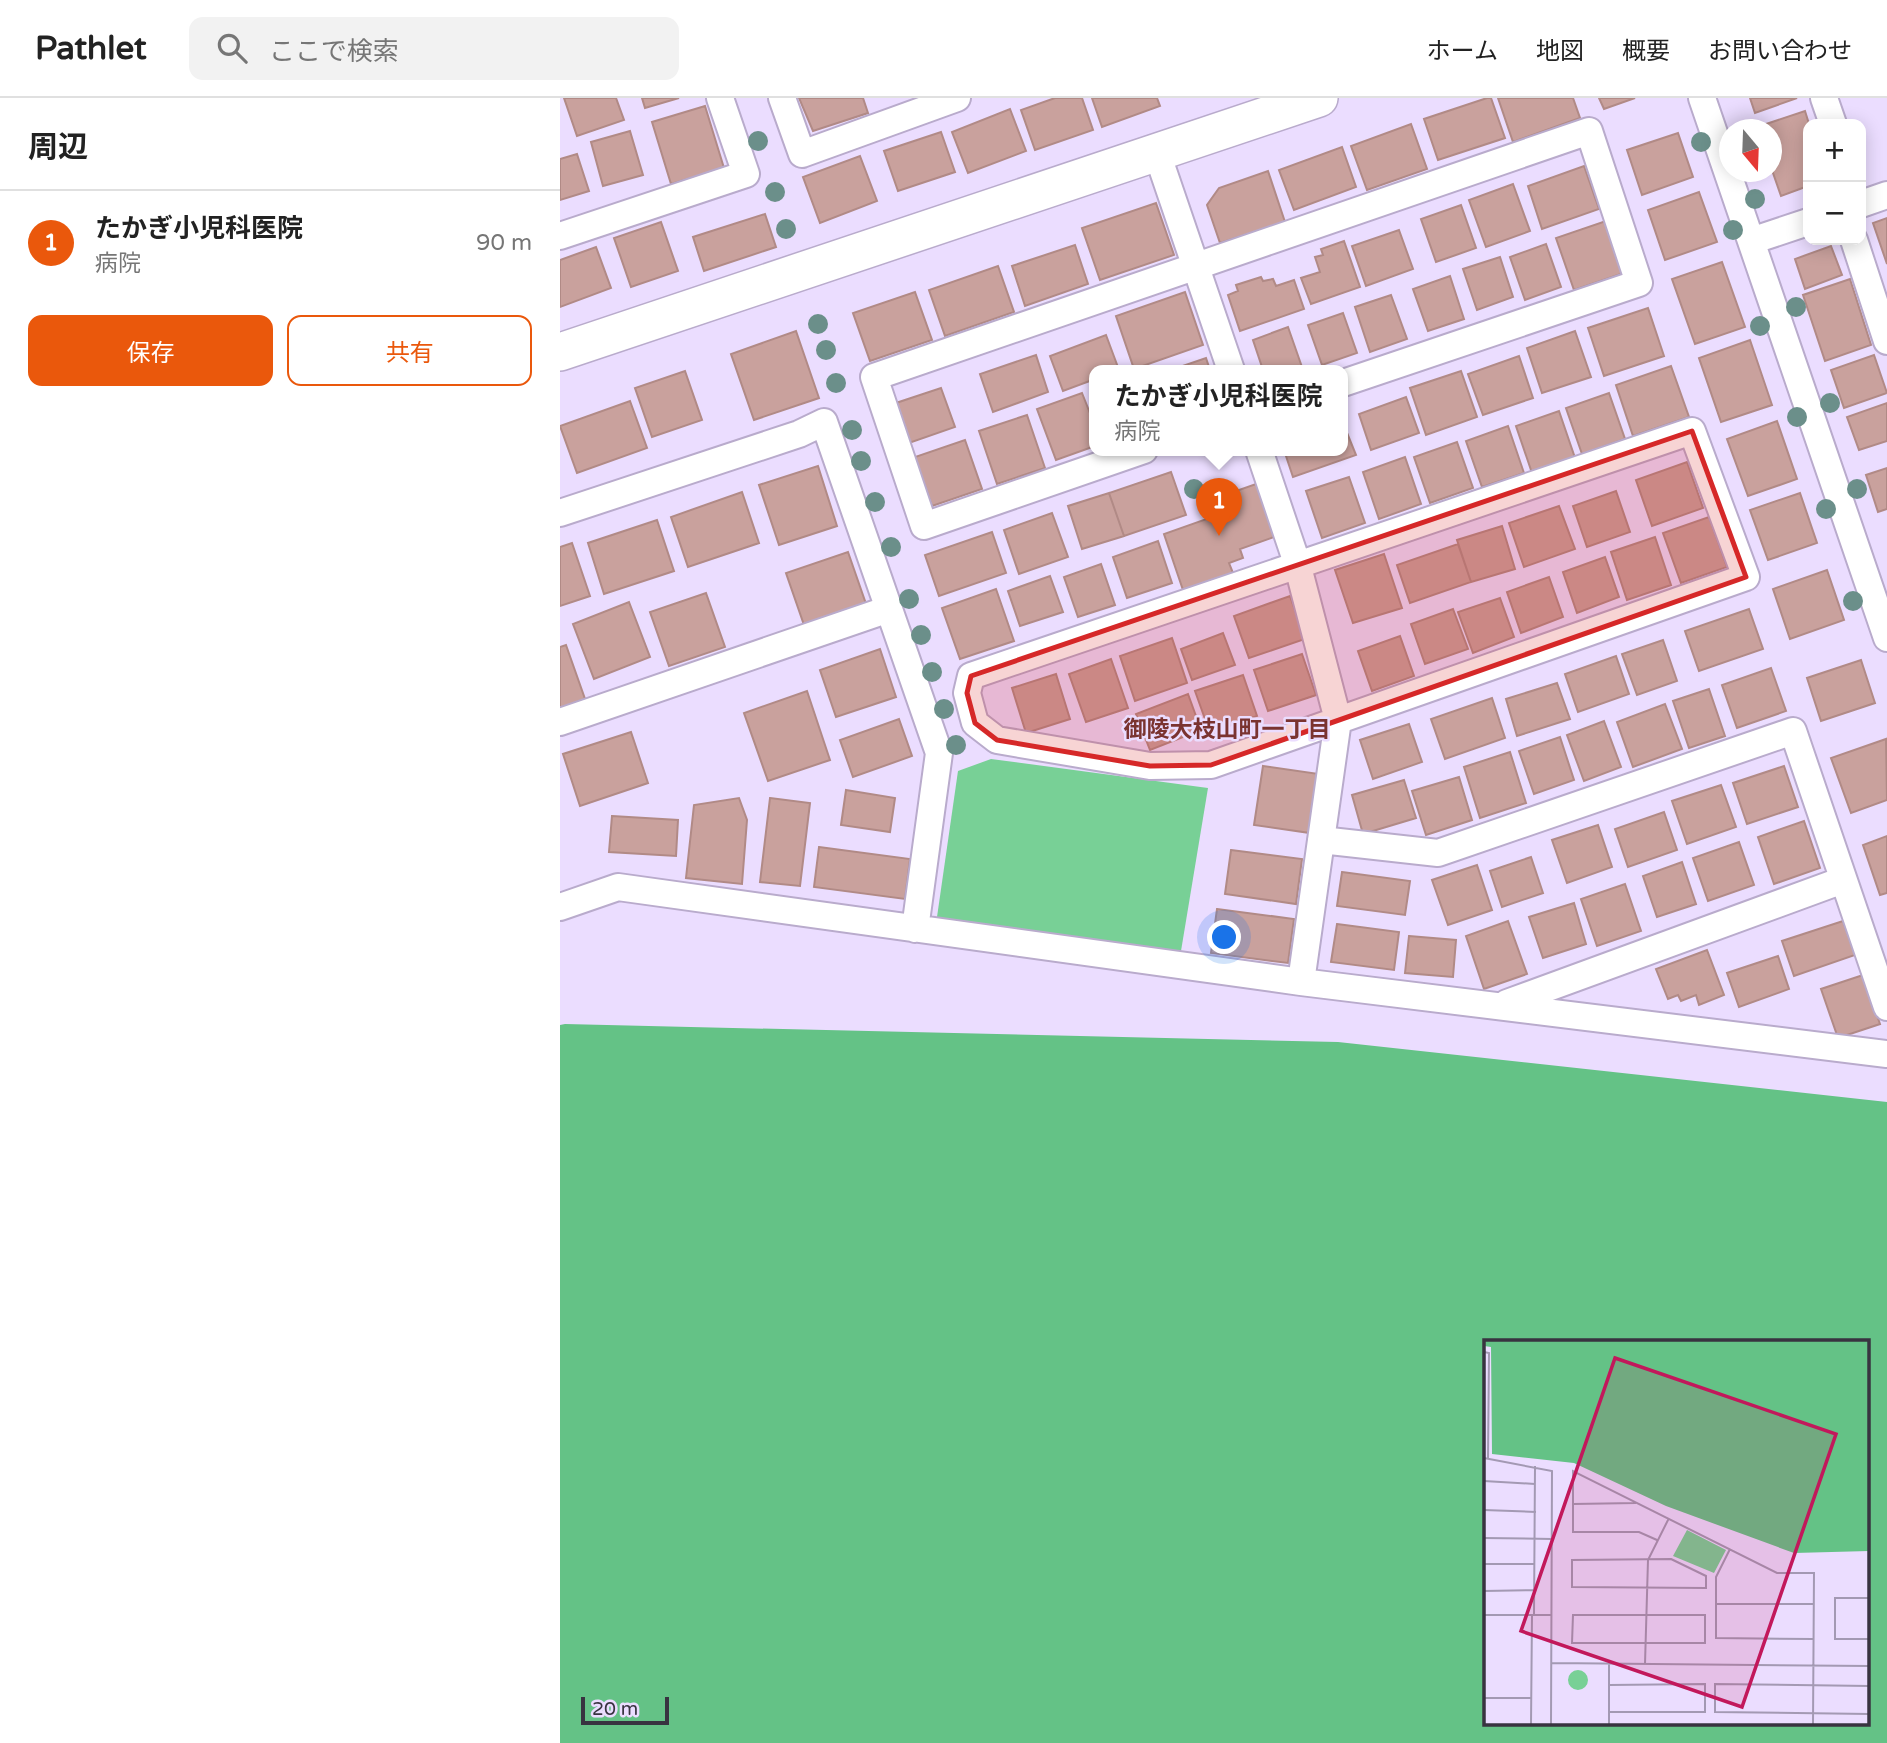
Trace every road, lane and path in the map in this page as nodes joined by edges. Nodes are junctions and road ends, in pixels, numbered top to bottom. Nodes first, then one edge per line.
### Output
1 (720, 98) edge
2 (782, 98) edge
3 (957, 98) edge
4 (1319, 98) edge
5 (1702, 98) edge
6 (1824, 98) edge
7 (1831, 119) edge
8 (1157, 153) junction
9 (1887, 195) edge
10 (1866, 202) edge
11 (1803, 224) edge
12 (560, 236) edge
13 (1751, 242) junction
14 (1856, 245) edge
15 (1195, 264) junction
16 (1887, 341) edge
17 (560, 352) edge
18 (1229, 365) edge
19 (1348, 381) edge
20 (1126, 456) edge
21 (1261, 456) edge
22 (560, 513) edge
23 (1297, 563) junction
24 (889, 609) junction
25 (1887, 638) edge
26 (1338, 720) junction
27 (560, 722) edge
28 (1321, 840) junction
29 (1843, 880) junction
30 (560, 907) edge
31 (915, 929) junction
32 (1301, 982) junction
33 (1501, 1005) junction
34 (1887, 1007) edge
35 (1887, 1054) edge

1 - 12 street
2 - 3 street
4 - 8 street
5 - 13 street
6 - 7 street
8 - 15 street
8 - 17 street
9 - 10 street
11 - 13 street
13 - 25 street
14 - 16 street
15 - 18 street
15 - 19 street
15 - 20 street
21 - 23 street
22 - 24 street
23 - 26 street
23 - 26 street
23 - 26 street
24 - 27 street
24 - 31 street
26 - 28 street
28 - 29 street
28 - 32 street
29 - 33 street
29 - 34 street
30 - 31 street
31 - 32 street
32 - 33 street
33 - 35 street

